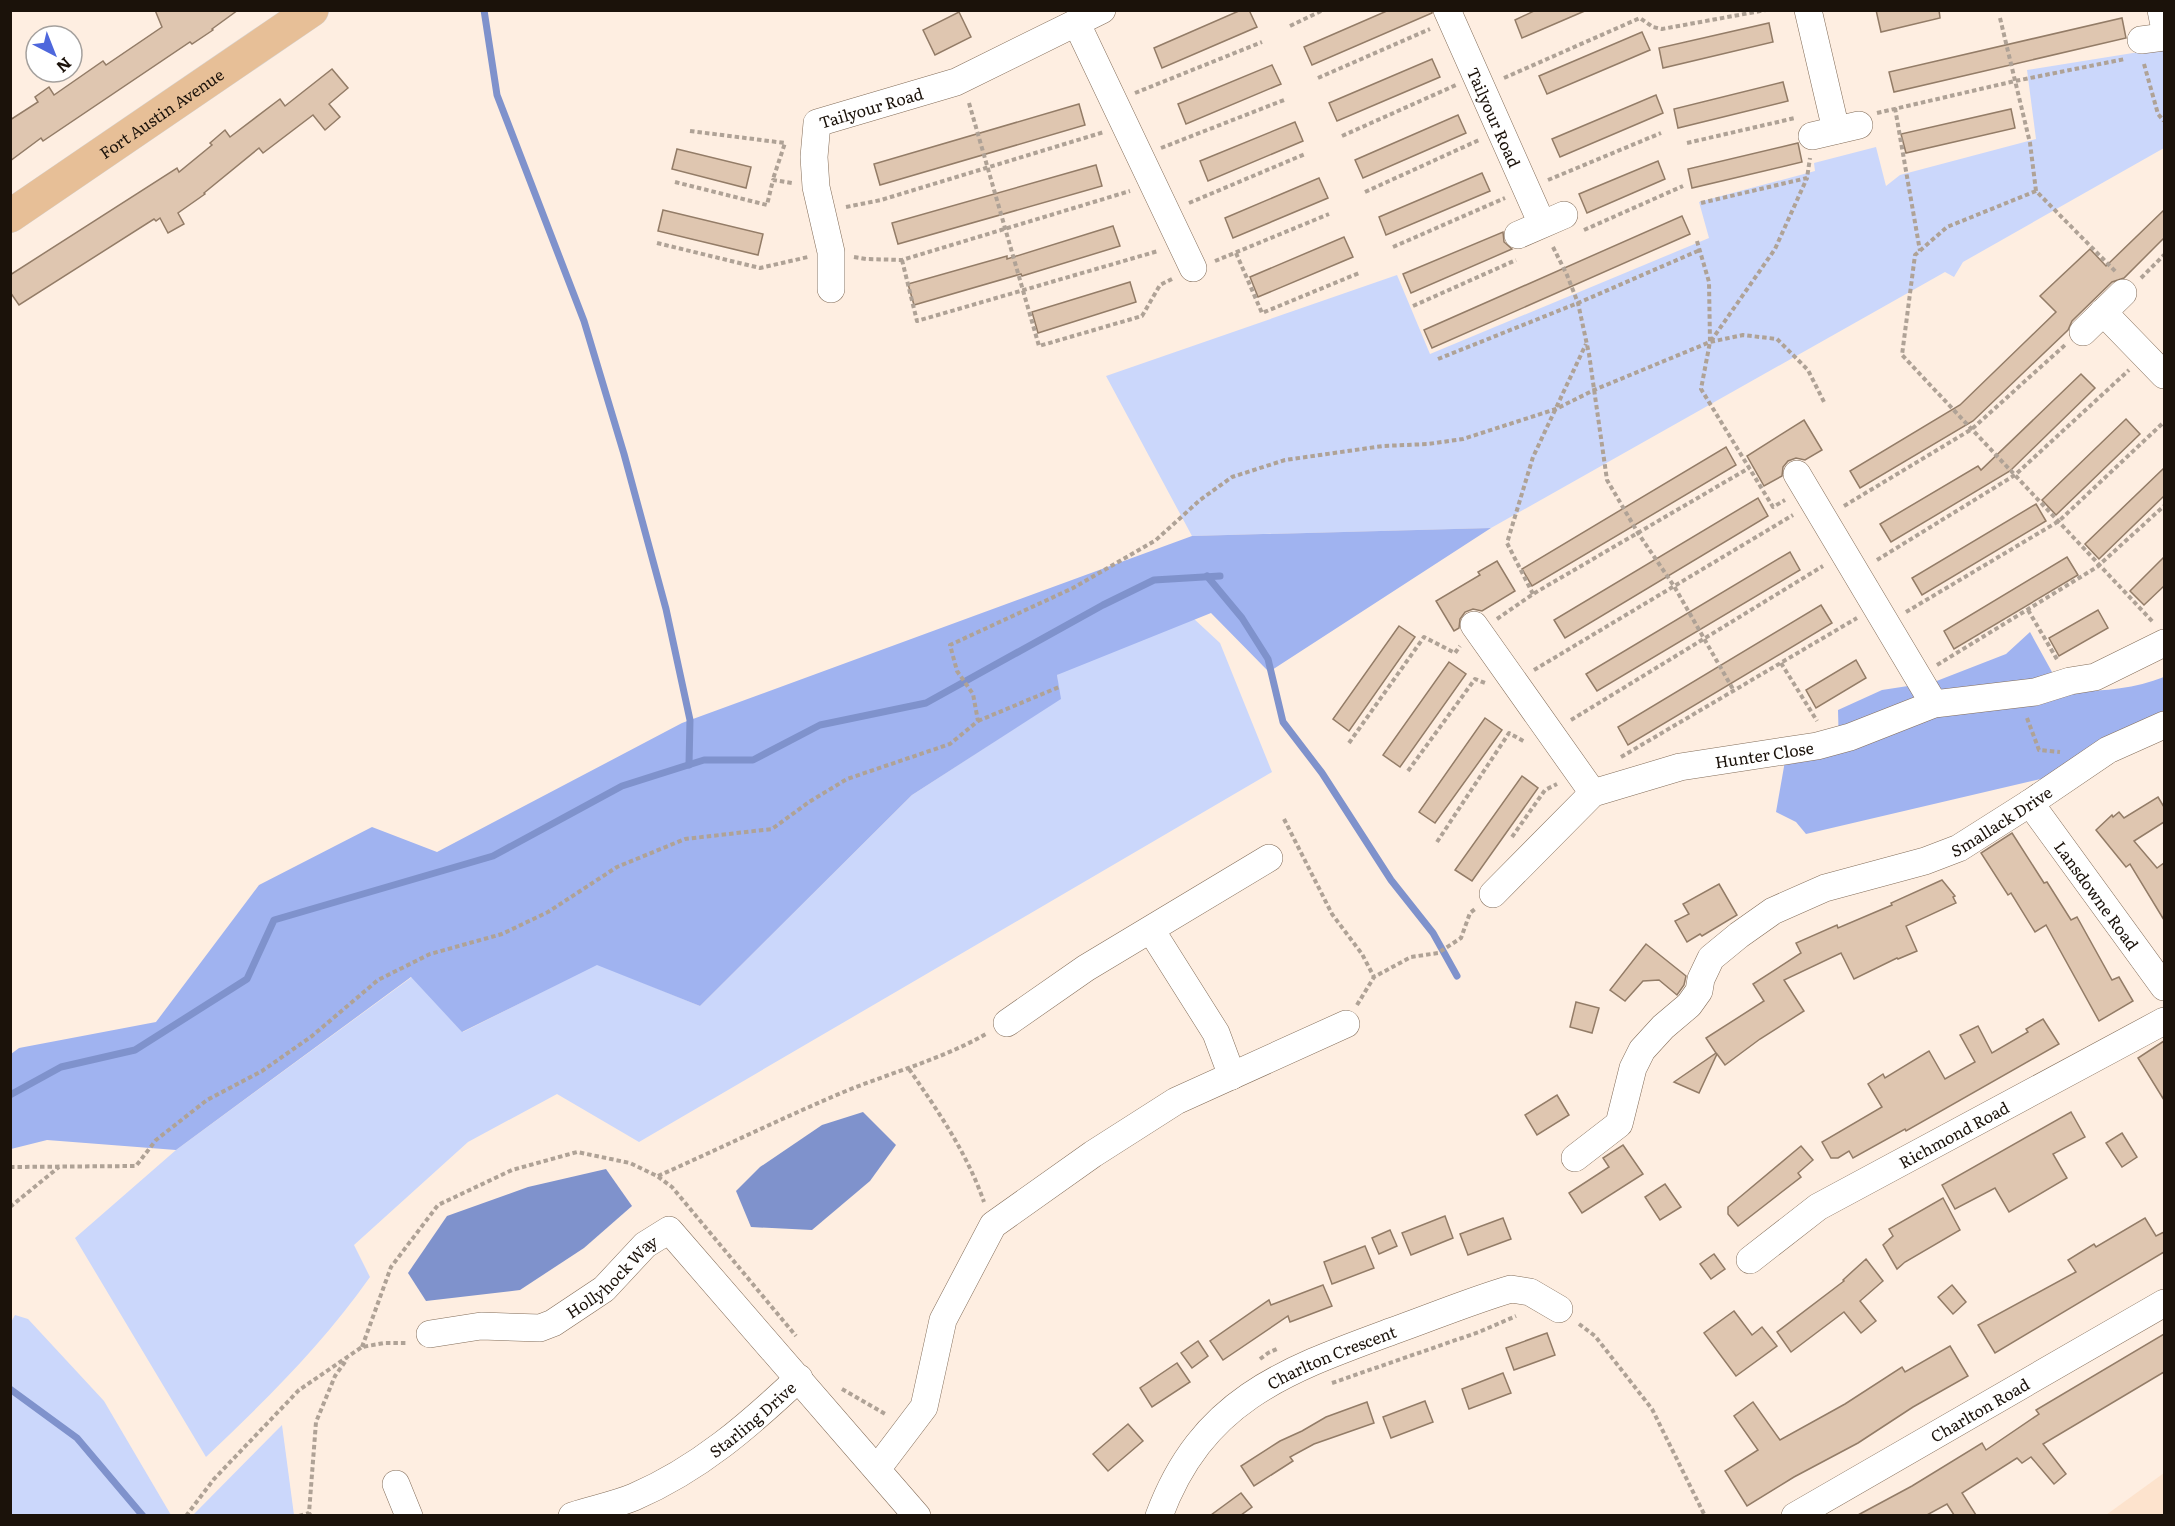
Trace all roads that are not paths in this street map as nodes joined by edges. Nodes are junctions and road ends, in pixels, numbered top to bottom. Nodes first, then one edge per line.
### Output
1 (312, 10) edge
2 (1102, 10) edge
3 (1808, 10) edge
4 (2161, 10) edge
5 (1449, 15) edge
6 (1077, 24) junction
7 (2164, 25) edge
8 (1843, 123) road end
9 (10, 216) edge
10 (1518, 247) road end
11 (1205, 264) road end
12 (831, 289) dead end
13 (2123, 293) road end
14 (2103, 312) junction
15 (2083, 332) dead end
16 (2164, 375) edge
17 (1797, 474) dead end
18 (1476, 628) road end
19 (2161, 635) edge
20 (1934, 704) junction
21 (2164, 725) edge
22 (1588, 786) junction
23 (2030, 803) junction
24 (1269, 858) dead end
25 (1493, 894) road end
26 (1151, 930) junction
27 (2164, 987) edge
28 (2164, 1021) edge
29 (1007, 1023) road end
30 (1346, 1024) road end
31 (1232, 1076) junction
32 (1575, 1158) dead end
33 (1750, 1260) dead end
34 (2164, 1303) edge
35 (1553, 1306) road end
36 (430, 1334) dead end
37 (799, 1378) junction
38 (877, 1469) junction
39 (396, 1484) dead end
40 (410, 1515) edge
41 (572, 1515) edge
42 (917, 1515) edge
43 (1159, 1515) edge
44 (1794, 1515) edge

1 - 9 main road, Fort Austin Avenue
2 - 6 street, Tailyour Road
3 - 8 street
4 - 7 street
5 - 10 street, Tailyour Road
6 - 11 street
6 - 12 street, Tailyour Road
13 - 14 street
14 - 15 street
14 - 16 street
17 - 20 street
18 - 22 street
19 - 20 street, Hunter Close
20 - 22 street, Hunter Close
21 - 23 street, Smallack Drive
22 - 25 street, Hunter Close
23 - 27 street, Lansdowne Road
23 - 32 street, Smallack Drive
24 - 26 street
26 - 29 street
26 - 31 street
28 - 33 street, Richmond Road
30 - 31 street
31 - 38 street
34 - 44 street, Charlton Road
35 - 43 street, Charlton Crescent
36 - 37 street, Hollyhock Way
37 - 38 street, Starling Drive
37 - 41 street, Starling Drive
38 - 42 street, Starling Drive
39 - 40 street

